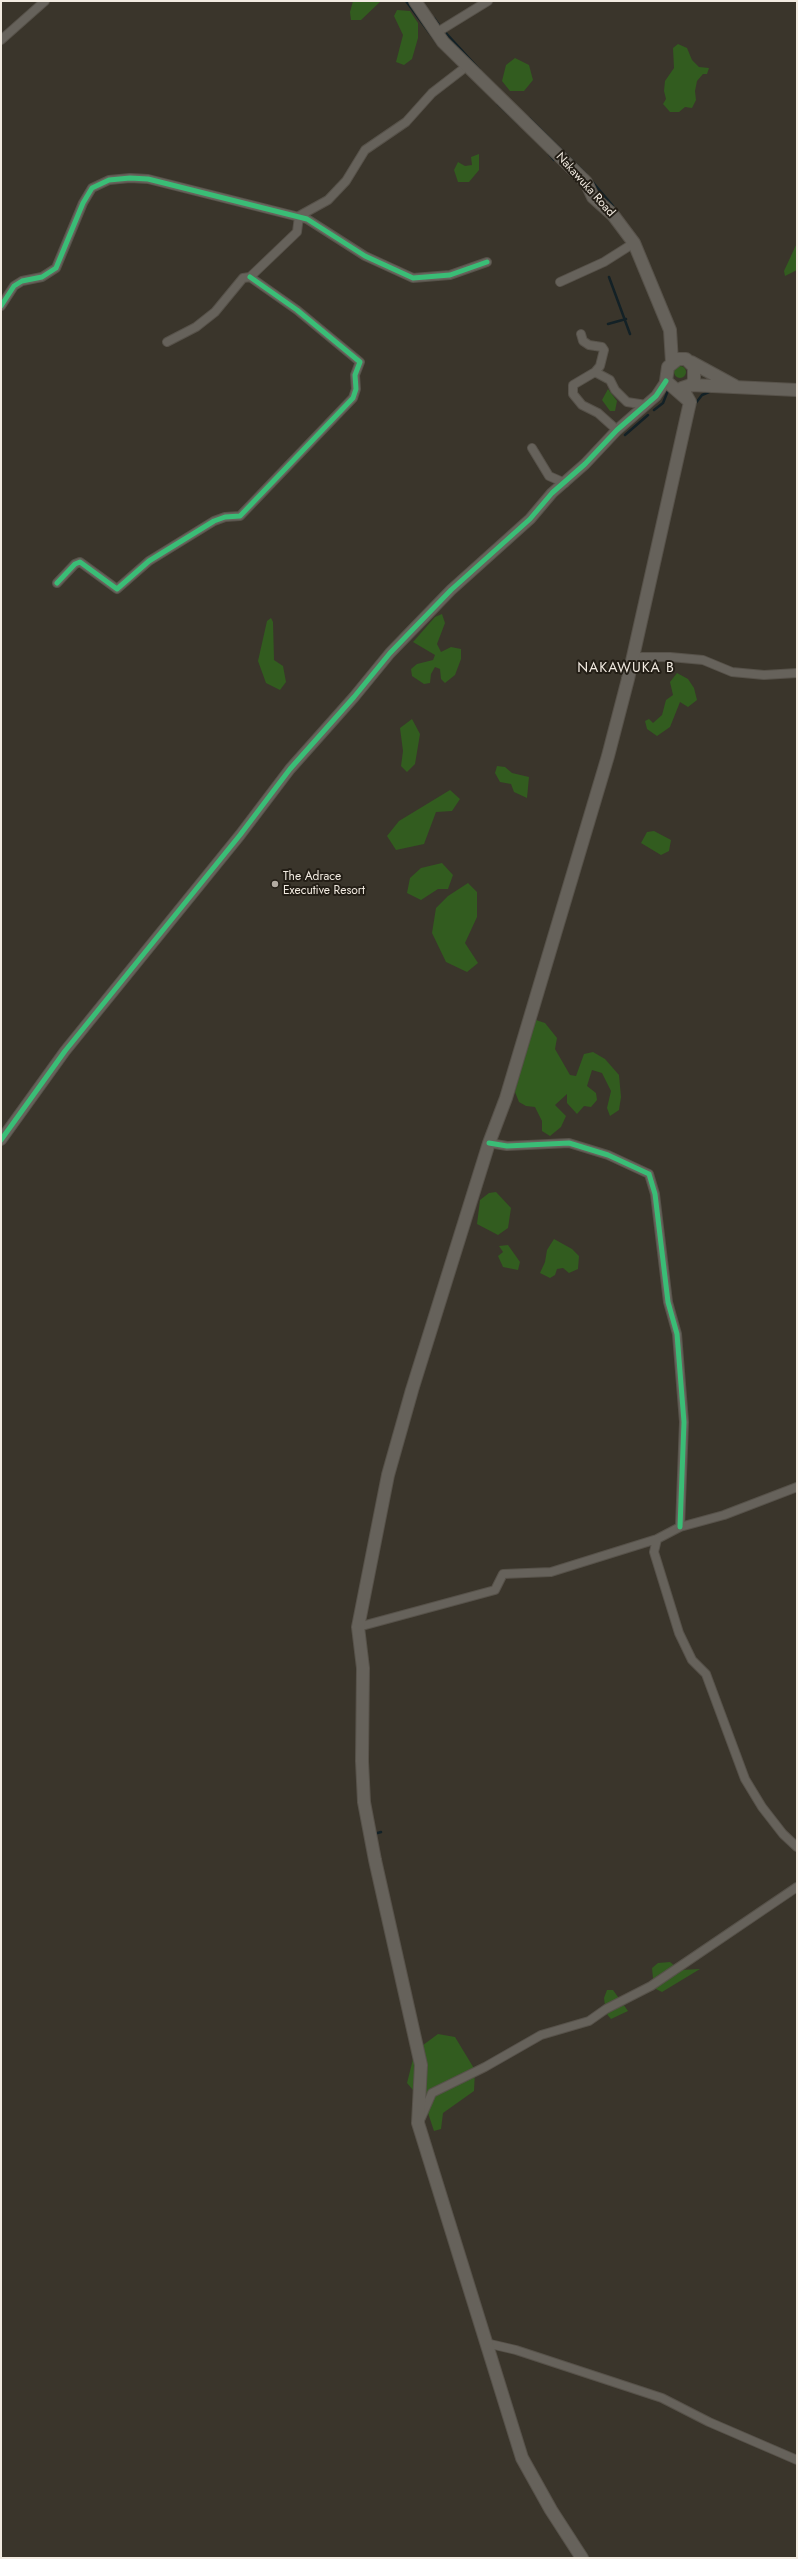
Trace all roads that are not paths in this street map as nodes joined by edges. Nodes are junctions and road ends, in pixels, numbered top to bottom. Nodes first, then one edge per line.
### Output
1 (45, 1) edge
2 (415, 1) edge
3 (488, 1) edge
4 (436, 33) junction
5 (1, 40) edge
6 (466, 66) junction
7 (299, 216) junction
8 (634, 243) junction
9 (487, 262) dead end
10 (250, 277) junction
11 (560, 282) dead end
12 (1, 306) edge
13 (670, 330) junction
14 (581, 334) dead end
15 (166, 342) dead end
16 (688, 361) junction
17 (672, 362) junction
18 (595, 372) junction
19 (666, 381) junction
20 (691, 385) junction
21 (738, 387) junction
22 (797, 390) edge
23 (690, 402) junction
24 (646, 405) junction
25 (617, 430) junction
26 (532, 448) dead end
27 (565, 483) junction
28 (57, 583) dead end
29 (632, 657) junction
30 (797, 673) edge
31 (1, 1140) edge
32 (489, 1143) junction
33 (797, 1487) edge
34 (680, 1527) junction
35 (656, 1539) junction
36 (358, 1627) junction
37 (797, 1847) edge
38 (797, 1887) edge
39 (418, 2123) junction
40 (486, 2343) junction
41 (797, 2460) edge
42 (582, 2558) edge

1 - 5 street
2 - 4 main road, Nakawuka Road
3 - 4 street
4 - 6 main road, Nakawuka Road
6 - 7 street
6 - 8 main road, Nakawuka Road
7 - 9 street
7 - 10 street
7 - 12 street
8 - 11 street
8 - 13 main road, Nakawuka Road
10 - 15 street
10 - 28 street
13 - 16 main road
13 - 17 main road, Nakawuka Road
14 - 18 street
16 - 17 main road
16 - 20 main road
16 - 21 main road
17 - 19 main road
18 - 24 street
18 - 25 street
19 - 23 main road
19 - 24 street
20 - 21 main road
20 - 23 main road
21 - 22 main road
23 - 29 main road
24 - 25 street
25 - 27 street
26 - 27 street
27 - 31 street
29 - 30 street
29 - 32 main road
32 - 34 street
32 - 36 main road
33 - 34 street
34 - 35 street
35 - 36 street
35 - 37 street
36 - 39 main road
38 - 39 street
39 - 40 main road
40 - 41 street
40 - 42 main road

